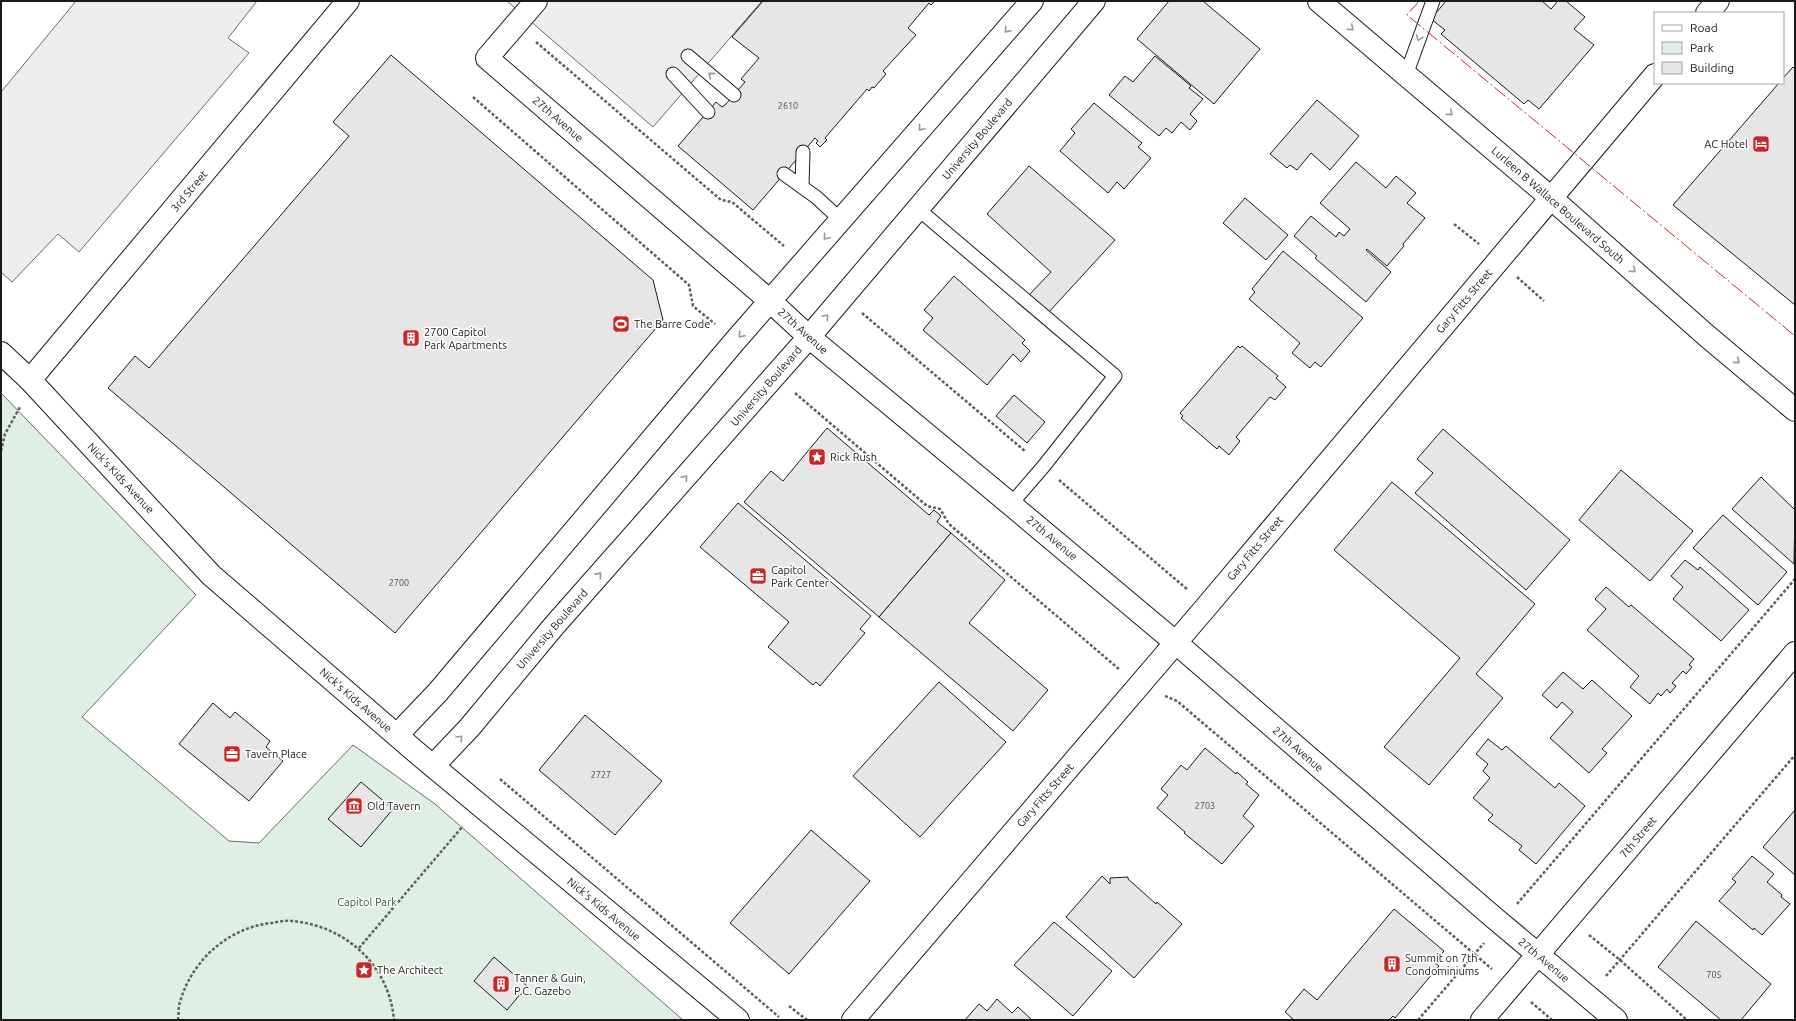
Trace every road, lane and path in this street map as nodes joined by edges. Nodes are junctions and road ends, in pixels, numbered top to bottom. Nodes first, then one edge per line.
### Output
1 (348, 1) edge
2 (536, 1) edge
3 (1032, 1) edge
4 (1094, 1) edge
5 (1319, 1) edge
6 (1433, 1) edge
7 (1718, 1) edge
8 (1709, 12) edge
9 (688, 56) dead end
10 (673, 74) dead end
11 (1406, 75) junction
12 (1654, 76) edge
13 (734, 95) dead end
14 (473, 97) dead end
15 (708, 112) dead end
16 (803, 152) dead end
17 (784, 174) dead end
18 (802, 186) junction
19 (1552, 198) junction
20 (918, 209) junction
21 (841, 220) junction
22 (770, 301) junction
23 (809, 337) junction
24 (735, 341) junction
25 (1, 353) edge
26 (775, 376) junction
27 (30, 380) junction
28 (1795, 410) edge
29 (1, 451) edge
30 (1011, 504) junction
31 (1795, 579) edge
32 (1175, 642) junction
33 (1795, 654) edge
34 (1138, 685) junction
35 (397, 735) junction
36 (1795, 755) edge
37 (433, 766) junction
38 (500, 779) dead end
39 (481, 806) junction
40 (1569, 918) junction
41 (1501, 923) junction
42 (359, 948) junction
43 (1474, 954) junction
44 (1537, 955) junction
45 (1620, 960) junction
46 (1512, 985) junction
47 (1588, 997) junction
48 (789, 1006) dead end
49 (779, 1017) dead end
50 (178, 1020) edge
51 (394, 1020) edge
52 (738, 1020) edge
53 (807, 1020) edge
54 (853, 1020) edge
55 (1418, 1020) edge
56 (1482, 1020) edge
57 (1552, 1020) edge
58 (1616, 1020) edge
59 (1687, 1020) edge

1 - 27 main road, 3rd Street
2 - 22 main road, 27th Avenue
3 -> 21 main road
4 - 20 main road, University Boulevard
5 -> 11 main road, Lurleen B Wallace Boulevard South
6 -> 11 lane
7 - 8 main road
13 -> 9 lane
10 - 15 lane
11 -> 19 main road, Lurleen B Wallace Boulevard South
12 - 19 main road, Gary Fitts Street
14 - 24 path
16 - 18 lane
17 - 18 lane
18 - 21 lane
19 -> 28 main road, Lurleen B Wallace Boulevard South
19 - 32 main road, Gary Fitts Street
23 -> 20 main road, University Boulevard
20 - 30 lane
21 -> 22 main road
22 - 23 main road, 27th Avenue
22 -> 24 main road
23 - 26 main road, University Boulevard
23 - 30 main road, 27th Avenue
24 - 35 main road
25 - 27 main road, Nick's Kids Avenue
26 - 34 path
37 -> 26 main road, University Boulevard
27 - 29 path
27 - 35 main road, Nick's Kids Avenue
30 - 32 main road, 27th Avenue
31 - 41 path
32 - 34 main road, Gary Fitts Street
32 - 41 main road, 27th Avenue
33 - 40 main road, 7th Street
34 - 43 path
34 - 54 main road, Gary Fitts Street
35 - 37 main road, Nick's Kids Avenue
36 - 45 path
37 - 39 main road, Nick's Kids Avenue
38 - 49 path
39 - 42 path
39 - 52 main road, Nick's Kids Avenue
40 - 44 main road, 7th Street
40 - 45 path
41 - 43 path
41 - 44 main road, 27th Avenue
42 - 50 path
42 - 51 path
43 - 46 path
43 - 55 path
44 - 46 main road, 7th Street
44 - 47 main road, 27th Avenue
45 - 47 path
45 - 59 path
46 - 56 main road, 7th Street
46 - 57 path
47 - 58 main road, 27th Avenue
48 - 53 path

